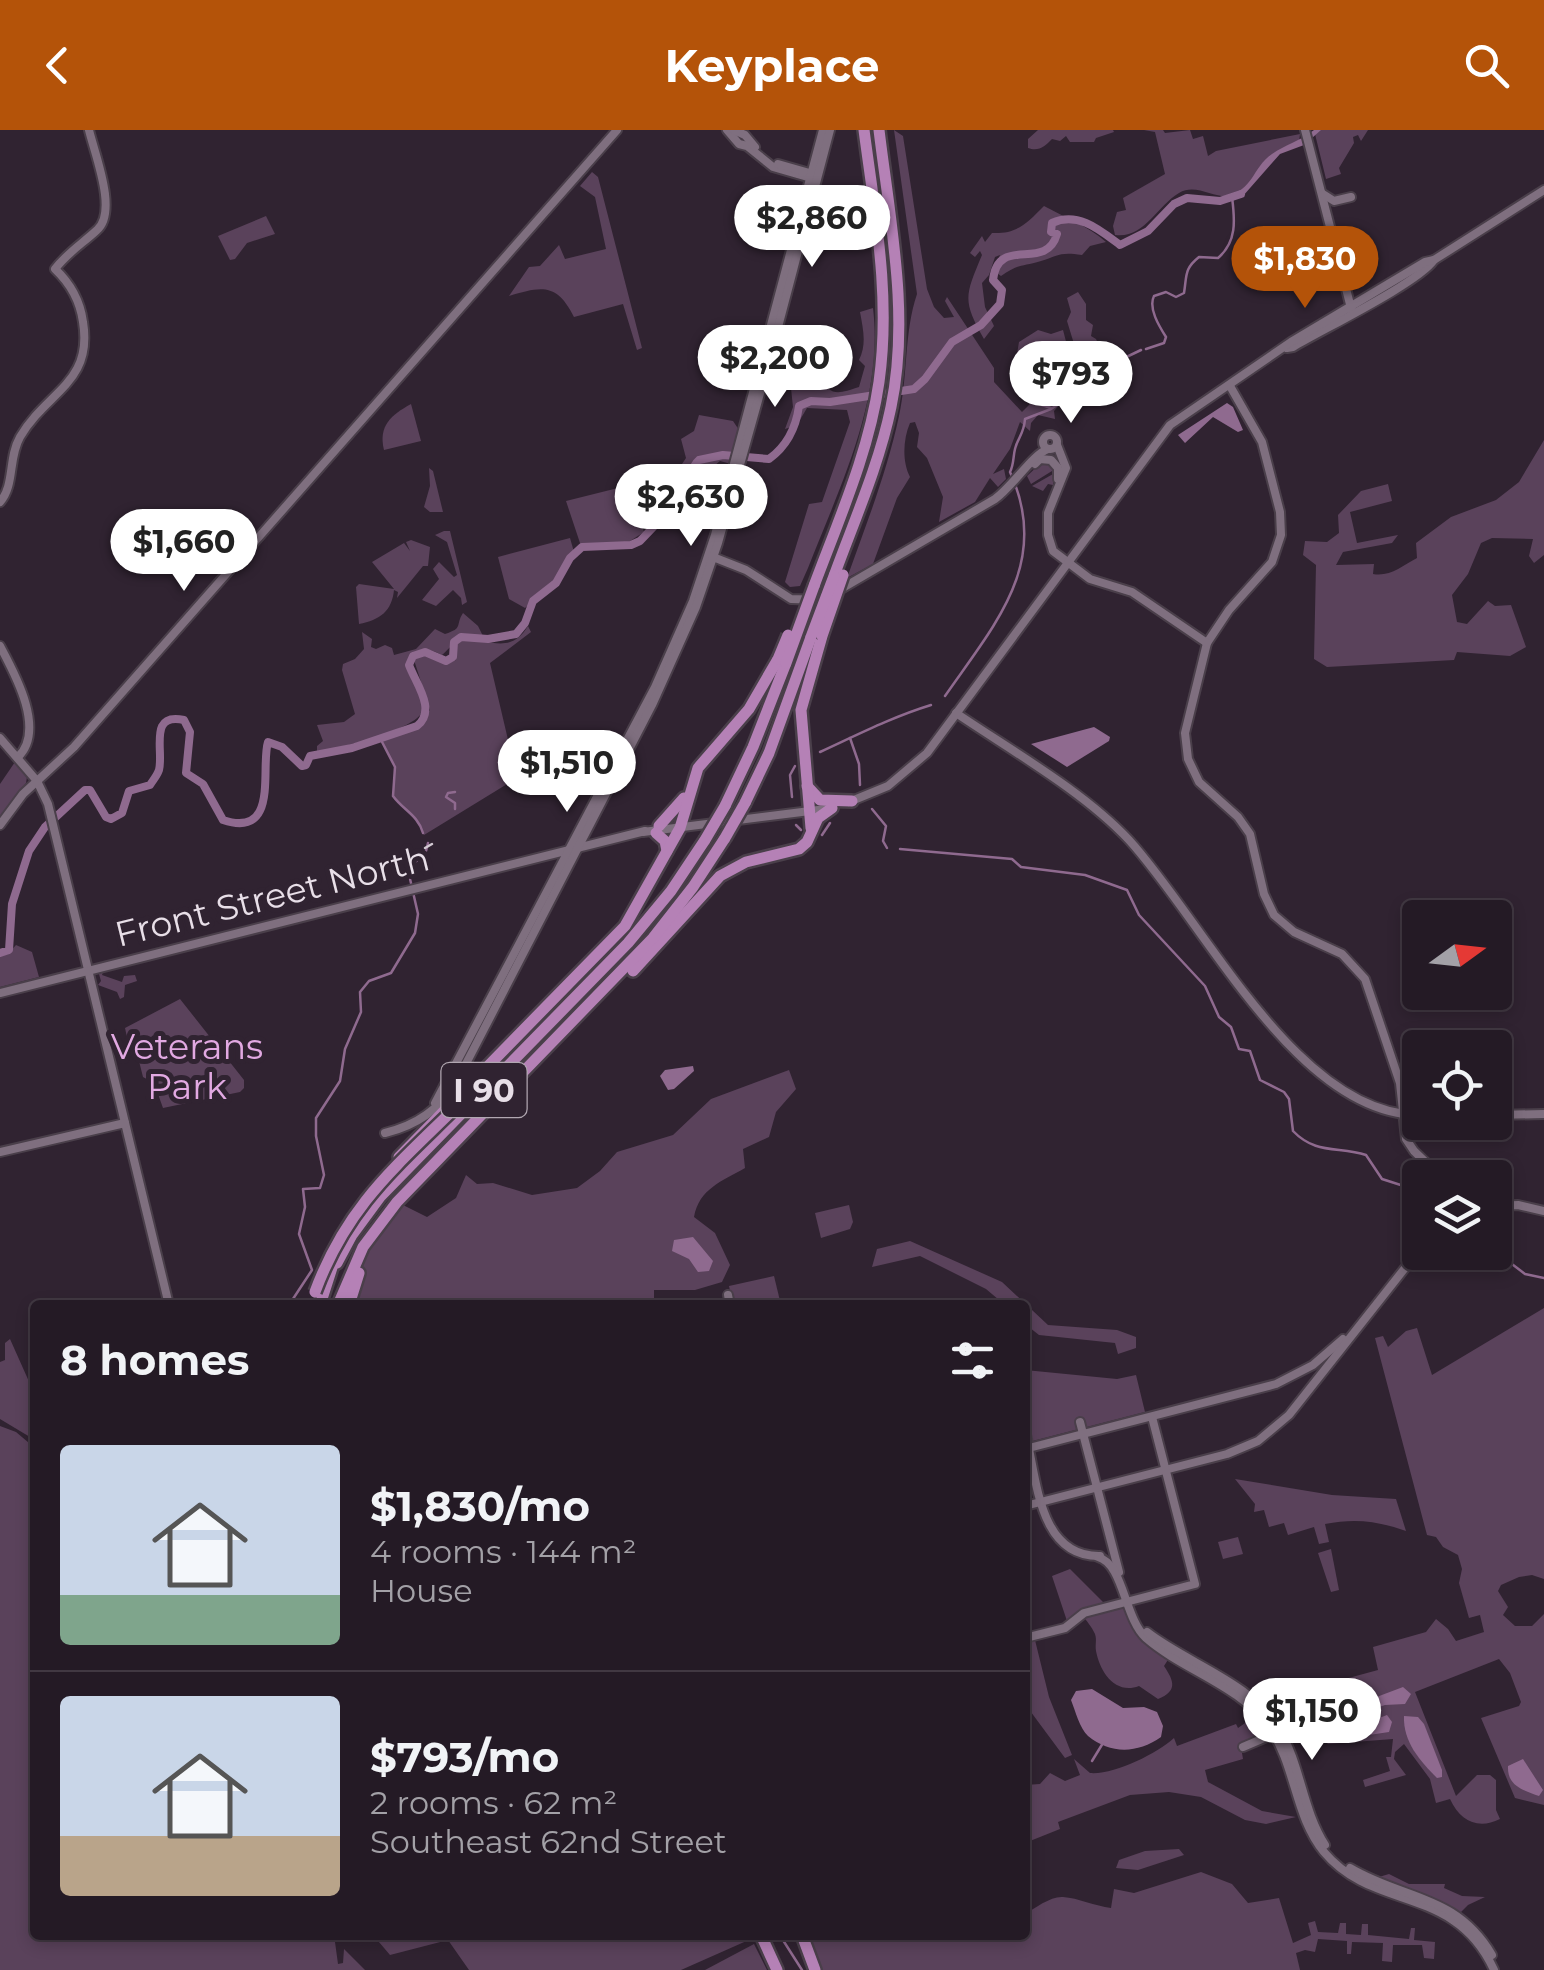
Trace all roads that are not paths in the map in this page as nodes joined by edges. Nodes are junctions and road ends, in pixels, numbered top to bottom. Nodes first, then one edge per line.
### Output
1 (89, 130) edge
2 (617, 130) edge
3 (826, 130) edge
4 (864, 130) edge
5 (878, 130) edge
6 (1305, 130) edge
7 (738, 136) edge
8 (814, 177) junction
9 (1320, 188) junction
10 (1544, 190) edge
11 (1351, 197) dead end
12 (1432, 260) junction
13 (1352, 309) junction
14 (1230, 386) junction
15 (1018, 481) junction
16 (1056, 488) junction
17 (0, 502) edge
18 (711, 557) junction
19 (1066, 563) junction
20 (816, 636) junction
21 (1207, 643) junction
22 (0, 646) edge
23 (782, 661) junction
24 (956, 713) junction
25 (979, 729) junction
26 (944, 730) junction
27 (0, 738) edge
28 (18, 757) junction
29 (37, 781) junction
30 (807, 783) junction
31 (691, 786) junction
32 (852, 801) junction
33 (832, 808) junction
34 (810, 813) junction
35 (591, 823) junction
36 (0, 825) edge
37 (683, 826) junction
38 (653, 830) junction
39 (810, 837) junction
40 (603, 842) junction
41 (574, 849) junction
42 (667, 851) junction
43 (548, 856) junction
44 (560, 868) junction
45 (655, 912) junction
46 (516, 960) junction
47 (89, 971) junction
48 (0, 993) edge
49 (579, 1014) junction
50 (1544, 1114) edge
51 (1402, 1115) joint
52 (1512, 1115) edge
53 (125, 1123) junction
54 (385, 1134) dead end
55 (1408, 1140) edge
56 (0, 1152) edge
57 (1424, 1160) edge
58 (397, 1202) junction
59 (1512, 1206) edge
60 (1544, 1211) edge
61 (1403, 1270) edge
62 (328, 1280) junction
63 (168, 1300) edge
64 (315, 1300) edge
65 (316, 1300) edge
66 (340, 1300) edge
67 (350, 1300) edge
68 (1361, 1322) junction
69 (1152, 1417) junction
70 (1080, 1422) dead end
71 (1083, 1434) junction
72 (1030, 1448) edge
73 (1030, 1460) edge
74 (1165, 1470) junction
75 (1097, 1488) junction
76 (1042, 1502) junction
77 (1030, 1506) edge
78 (1030, 1509) edge
79 (1048, 1524) junction
80 (1108, 1552) junction
81 (1125, 1600) junction
82 (1030, 1637) edge
83 (1277, 1732) junction
84 (1243, 1746) dead end
85 (763, 1940) edge
86 (804, 1940) edge
87 (777, 1970) edge
88 (815, 1970) edge
89 (1496, 1970) edge

1 - 17 street
2 - 29 street
3 - 8 street
4 - 23 highway, bridge
5 - 20 highway, I 90, bridge
6 - 9 street
7 - 8 street
8 - 18 street
9 - 11 street
9 - 13 street
10 - 12 street
12 - 13 street
12 - 13 street
13 - 14 street, Front Street North
14 - 19 street, Front Street North
14 - 21 street
15 - 16 street
15 - 16 street
15 - 18 street
16 - 19 street
18 - 35 street
18 - 41 street
19 - 21 street
19 - 24 street, Front Street North
20 - 30 highway
20 - 49 highway, I 90, bridge
21 - 51 street
22 - 28 street
23 - 31 highway
23 - 45 highway, I 90, bridge
24 - 25 street
24 - 26 street, Front Street North
25 - 26 street
25 - 51 street
26 - 32 street, Front Street North
27 - 28 street
28 - 29 street
29 - 36 street
29 - 47 street
30 - 32 highway
30 - 34 highway
31 - 37 highway
31 - 38 highway
32 - 33 street, Front Street North
33 - 34 street, Front Street North
33 - 39 highway
34 - 37 street, Front Street North
34 - 39 highway
35 - 40 street
35 - 41 street
37 - 38 street, Front Street North
37 - 42 highway
38 - 40 street, Front Street North
38 - 42 highway
39 - 49 highway
40 - 41 street, Front Street North
41 - 43 street, Front Street North
41 - 44 street
41 - 46 street
42 - 62 highway
43 - 44 street
43 - 47 street, Front Street North
44 - 46 street
45 - 62 highway, I 90
45 - 64 highway, bridge
46 - 54 street
47 - 48 street, Front Street North
47 - 53 street
49 - 58 highway, I 90
50 - 52 street
53 - 56 street
53 - 63 street
55 - 57 street
58 - 66 highway, I 90
58 - 67 highway
59 - 60 street
61 - 68 street
62 - 65 highway, I 90
68 - 69 street
68 - 74 street
69 - 71 street
69 - 74 street
70 - 71 street
71 - 72 street
71 - 75 street
73 - 76 street
74 - 75 street
74 - 81 street
75 - 76 street
75 - 80 street
76 - 77 street
76 - 79 street
78 - 79 street
79 - 80 street
80 - 81 street
80 - 81 street
81 - 82 street
81 - 83 street
83 - 84 street
83 - 89 street
85 - 87 highway
86 - 88 highway

